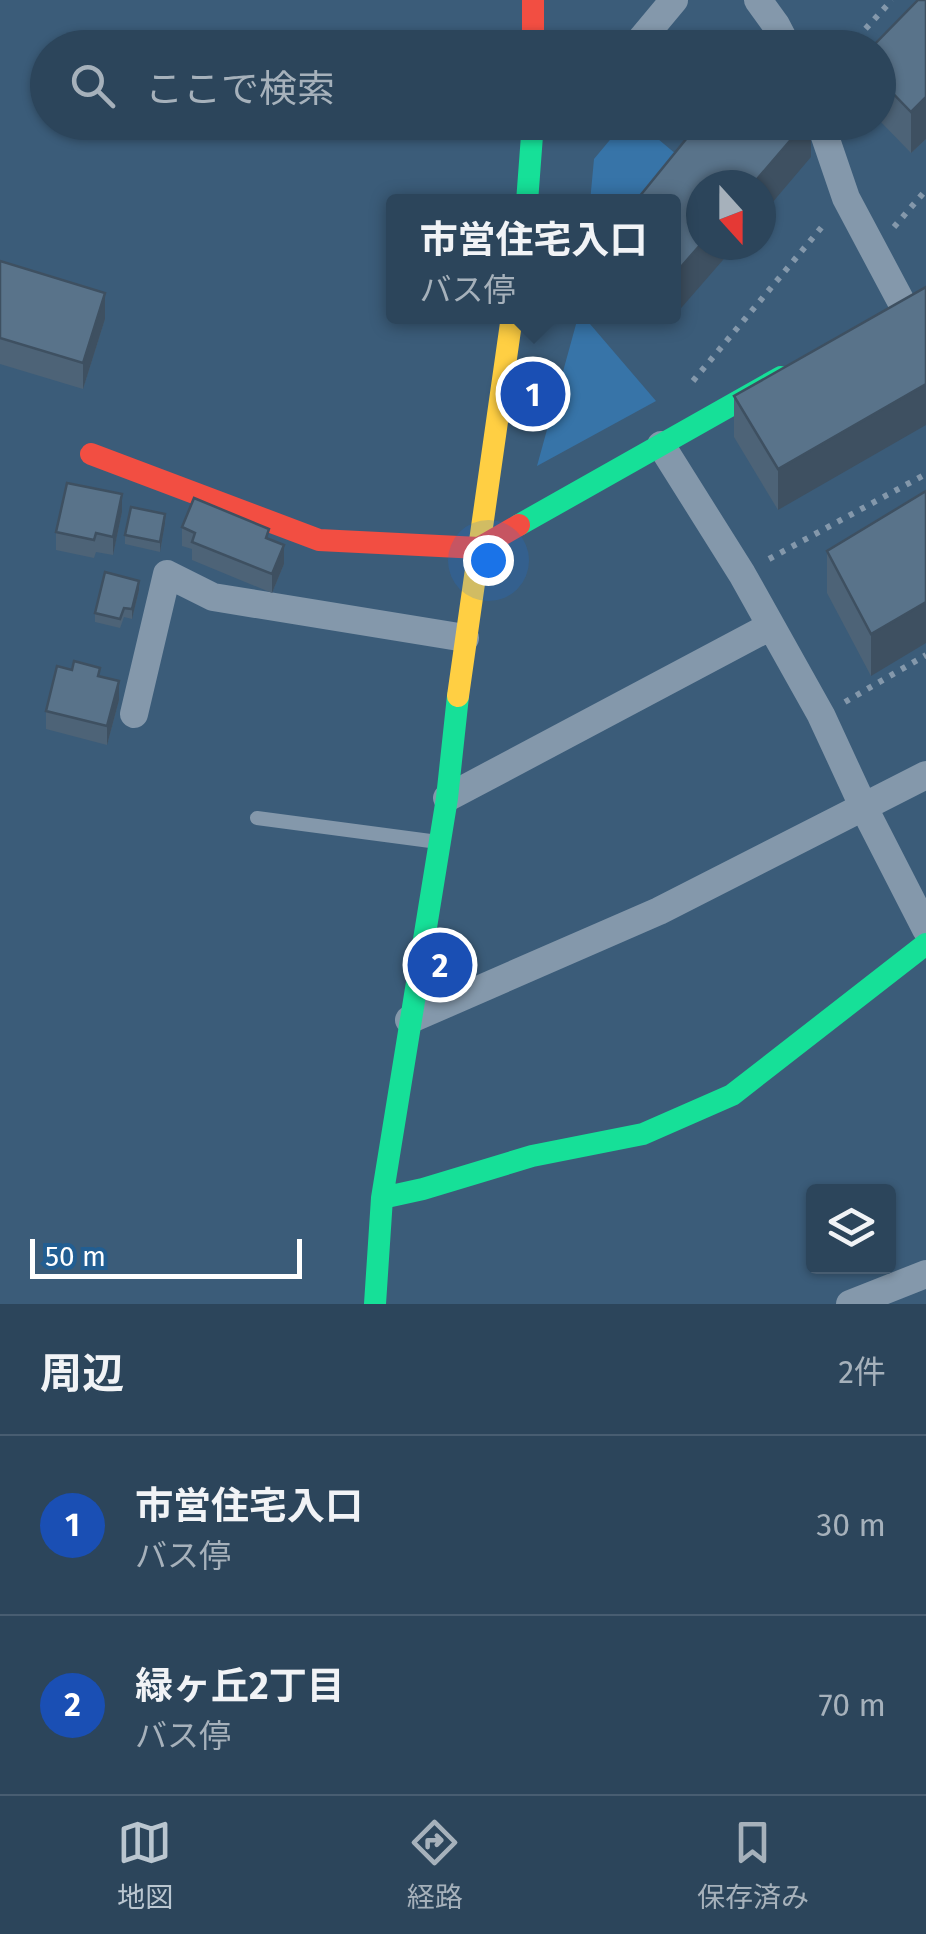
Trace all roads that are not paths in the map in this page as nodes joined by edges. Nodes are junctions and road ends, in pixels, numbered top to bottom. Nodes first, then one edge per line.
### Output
1 (533, 0) edge
2 (674, 0) edge
3 (758, 0) edge
4 (533, 30) edge
5 (649, 30) edge
6 (779, 30) edge
7 (531, 140) edge
8 (826, 140) edge
9 (527, 194) edge
10 (906, 306) edge
11 (511, 324) edge
12 (804, 364) edge
13 (661, 445) junction
14 (91, 454) dead end
15 (479, 548) junction
16 (771, 626) junction
17 (464, 638) junction
18 (134, 714) dead end
19 (926, 775) edge
20 (447, 798) junction
21 (864, 808) junction
22 (257, 818) dead end
23 (439, 842) junction
24 (926, 929) edge
25 (926, 944) edge
26 (409, 1020) junction
27 (382, 1198) junction
28 (926, 1274) edge
29 (375, 1304) edge
30 (850, 1304) edge

1 - 4 street
2 - 5 street
3 - 6 street
7 - 9 street
8 - 10 street
11 - 15 street
12 - 13 street
13 - 15 street
13 - 16 street
14 - 15 street
15 - 17 street
16 - 20 street
16 - 21 street
17 - 18 street
17 - 20 street
19 - 21 street
20 - 23 street
21 - 24 street
21 - 26 street
22 - 23 lane
23 - 26 street
25 - 27 street
26 - 27 street
27 - 29 street
28 - 30 street

